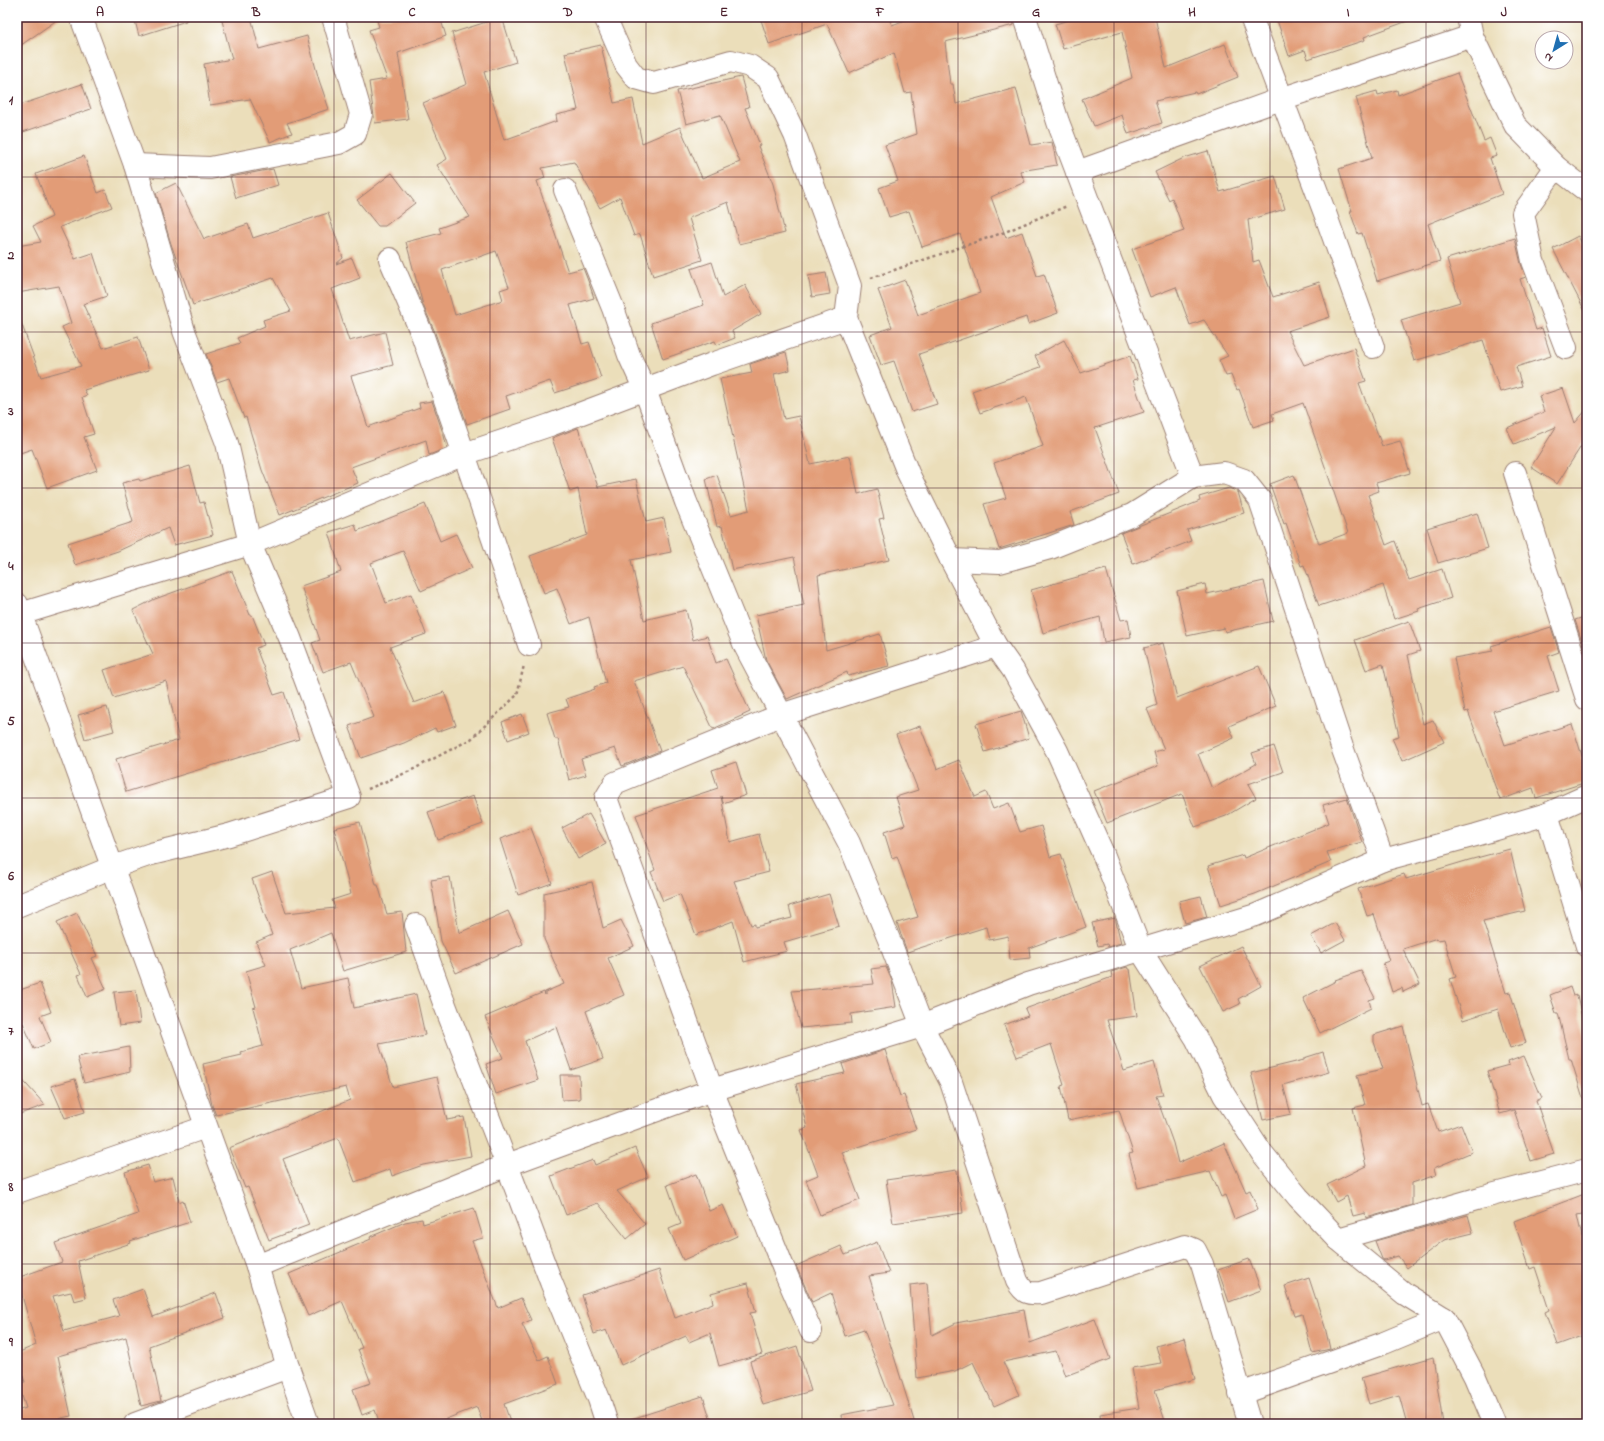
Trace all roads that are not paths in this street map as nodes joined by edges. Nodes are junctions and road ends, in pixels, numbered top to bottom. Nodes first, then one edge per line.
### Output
1 (81, 17) edge
2 (333, 17) edge
3 (605, 17) edge
4 (1025, 17) edge
5 (1251, 17) edge
6 (1470, 26) edge
7 (1281, 98) junction
8 (135, 165) junction
9 (1556, 167) junction
10 (1077, 172) junction
11 (566, 190) dead end
12 (1587, 191) edge
13 (390, 259) dead end
14 (846, 318) junction
15 (1373, 347) dead end
16 (1566, 348) dead end
17 (645, 390) junction
18 (464, 454) junction
19 (1515, 473) dead end
20 (1193, 477) junction
21 (250, 544) junction
22 (951, 560) junction
23 (18, 611) edge
24 (529, 645) road end
25 (996, 646) junction
26 (1587, 699) edge
27 (780, 715) junction
28 (1587, 796) edge
29 (1547, 814) junction
30 (1382, 860) junction
31 (113, 867) junction
32 (17, 906) edge
33 (416, 925) dead end
34 (1587, 946) edge
35 (1141, 951) junction
36 (922, 1026) junction
37 (712, 1090) junction
38 (206, 1127) junction
39 (508, 1165) junction
40 (1587, 1170) edge
41 (17, 1192) edge
42 (1338, 1239) junction
43 (257, 1266) junction
44 (1444, 1318) junction
45 (811, 1331) dead end
46 (288, 1367) junction
47 (1240, 1394) junction
48 (135, 1424) edge
49 (308, 1424) edge
50 (607, 1424) edge
51 (1250, 1424) edge
52 (1495, 1424) edge

1 - 8 street
2 - 8 street
3 - 14 street
4 - 10 street
5 - 7 street
6 - 7 street
6 - 9 street
7 - 10 street
7 - 15 street
8 - 21 street
9 - 12 street
9 - 16 street
10 - 20 street
11 - 17 street
13 - 18 street
14 - 17 street
14 - 22 street
17 - 18 street
17 - 27 street
18 - 21 street
18 - 24 street
19 - 26 street
20 - 22 street
20 - 30 street
21 - 23 street
21 - 31 street
22 - 25 street
23 - 31 street
25 - 27 street
25 - 35 street
27 - 36 street
27 - 37 street
28 - 29 street
29 - 30 street
29 - 34 street
30 - 35 street
31 - 32 street
31 - 38 street
33 - 39 street
35 - 36 street
35 - 42 street
36 - 37 street
36 - 47 street
37 - 39 street
37 - 45 street
38 - 41 street
38 - 43 street
39 - 43 street
39 - 50 street
40 - 42 street
42 - 44 street
43 - 46 street
44 - 47 street
44 - 52 street
46 - 48 street
46 - 49 street
47 - 51 street

